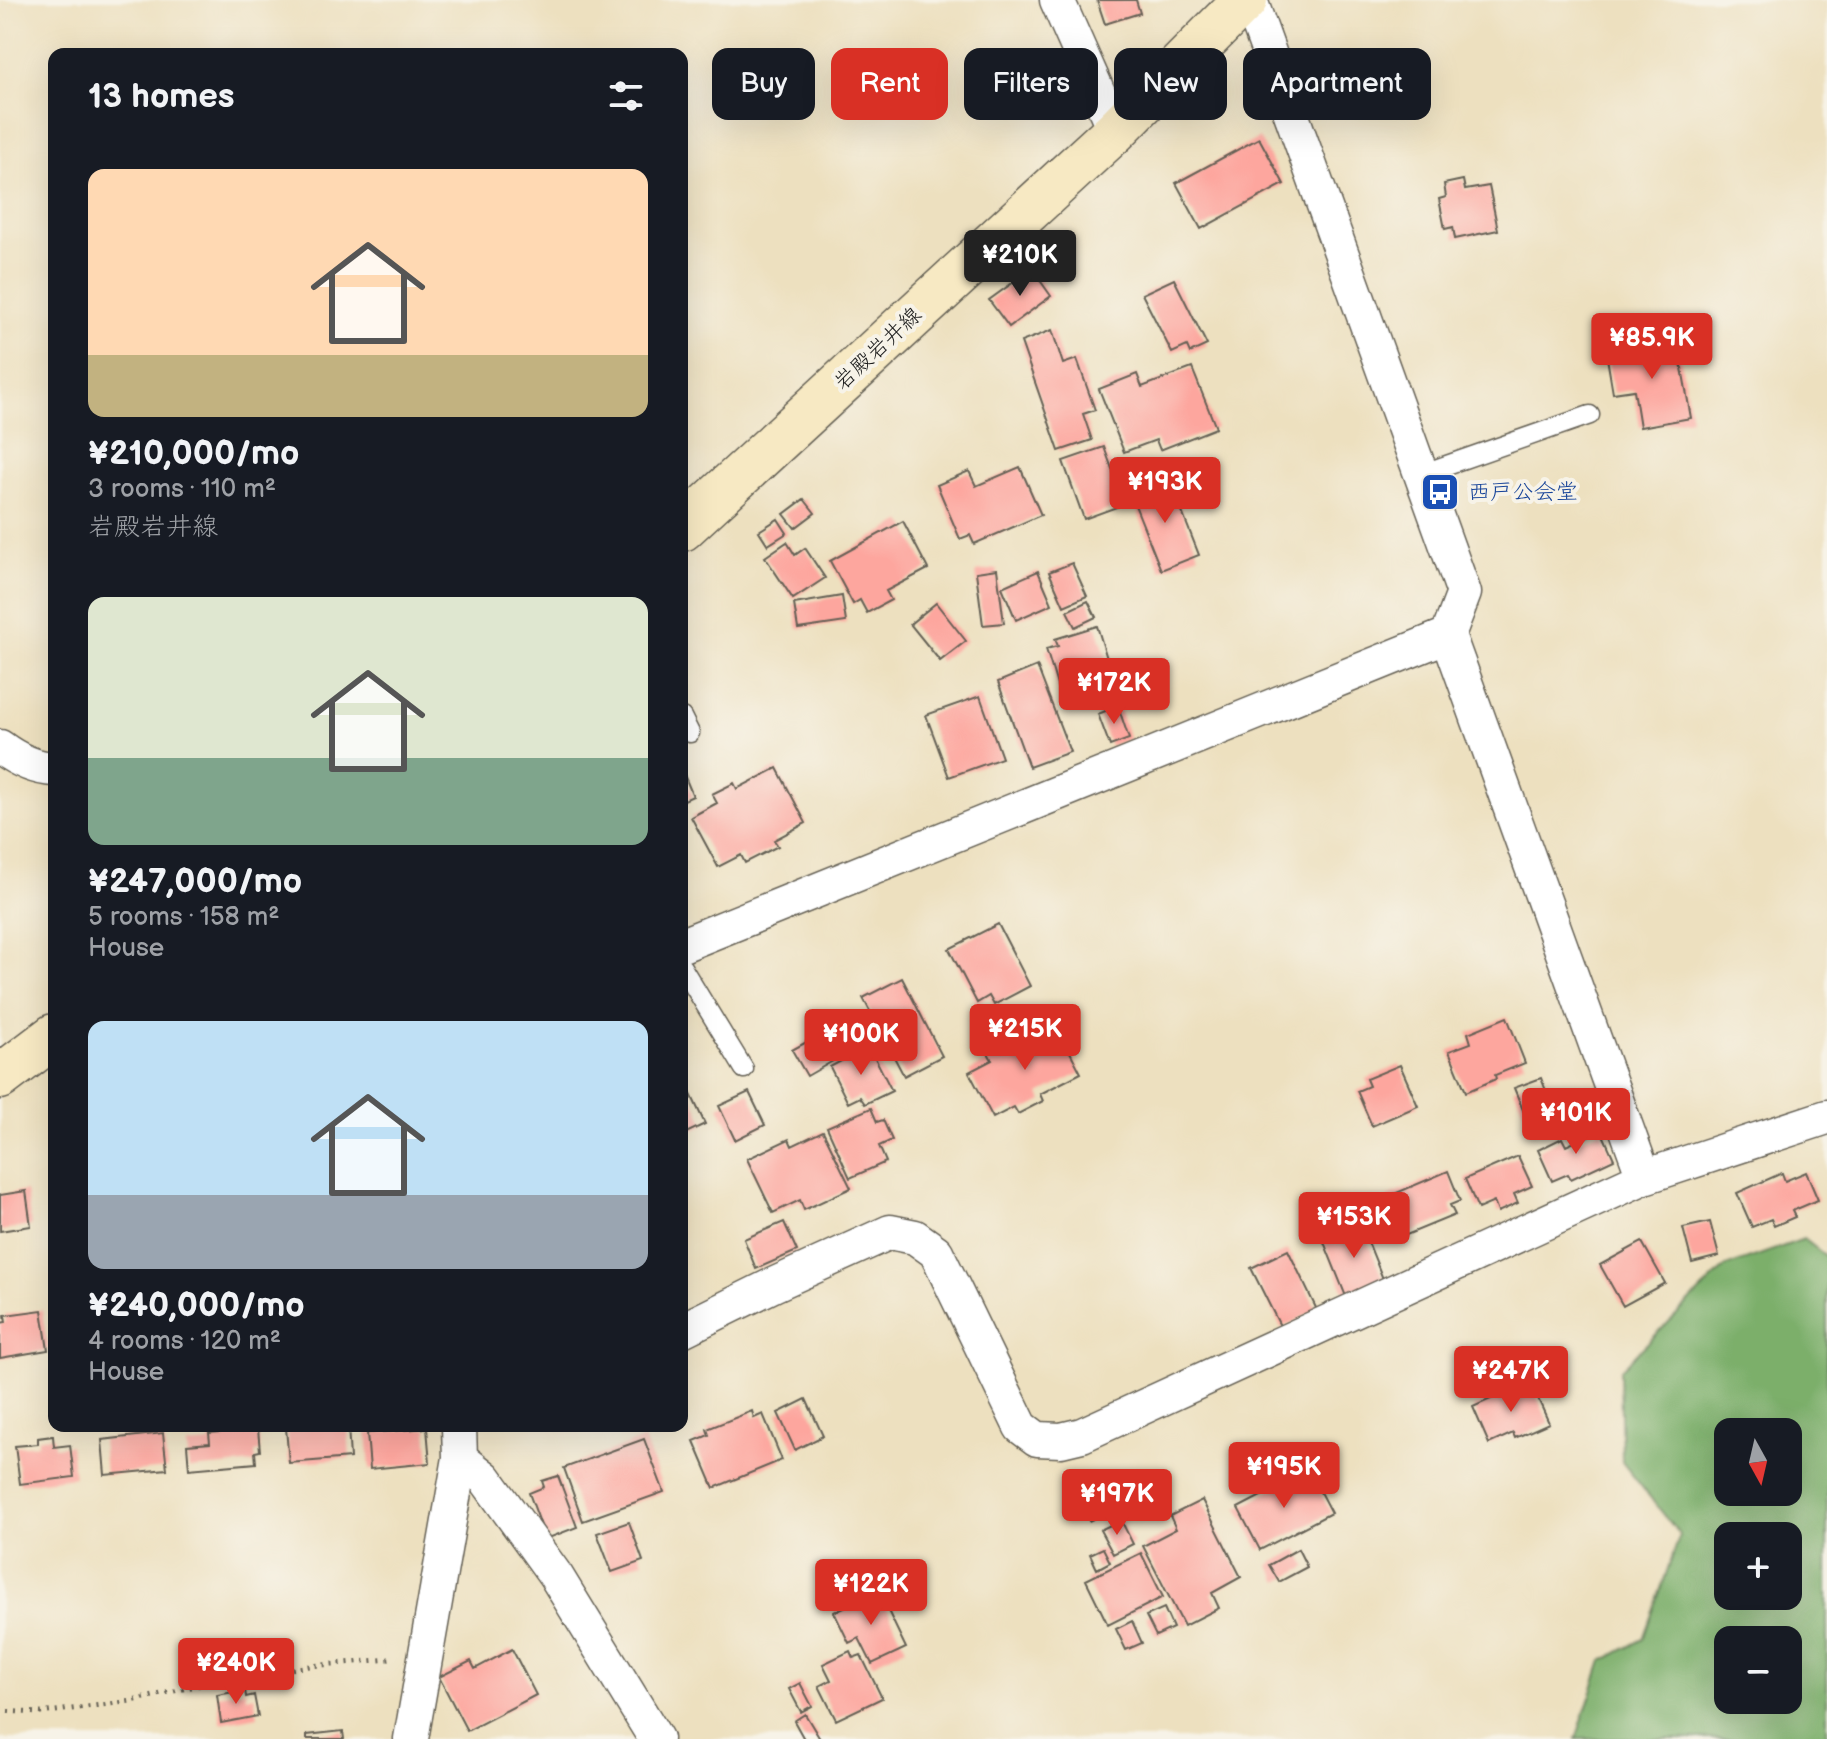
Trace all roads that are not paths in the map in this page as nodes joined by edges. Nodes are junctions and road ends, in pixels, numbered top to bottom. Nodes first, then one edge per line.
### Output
1 (1057, 0) edge
2 (1248, 0) edge
3 (1115, 131) junction
4 (1590, 415) dead end
5 (1421, 474) junction
6 (688, 523) edge
7 (1448, 635) junction
8 (0, 747) edge
9 (48, 769) edge
10 (688, 943) edge
11 (688, 977) edge
12 (48, 1041) edge
13 (744, 1069) dead end
14 (0, 1077) edge
15 (1827, 1117) edge
16 (1644, 1177) junction
17 (688, 1327) edge
18 (460, 1442) edge
19 (411, 1739) edge
20 (656, 1739) edge

1 - 3 street
2 - 3 main road, 岩殿岩井線
2 - 5 street
3 - 6 main road, 岩殿岩井線
4 - 5 lane
5 - 7 street
7 - 10 street
7 - 16 street
8 - 9 street
11 - 13 lane
12 - 14 main road
15 - 16 street
16 - 17 street
18 - 19 street
18 - 20 street

